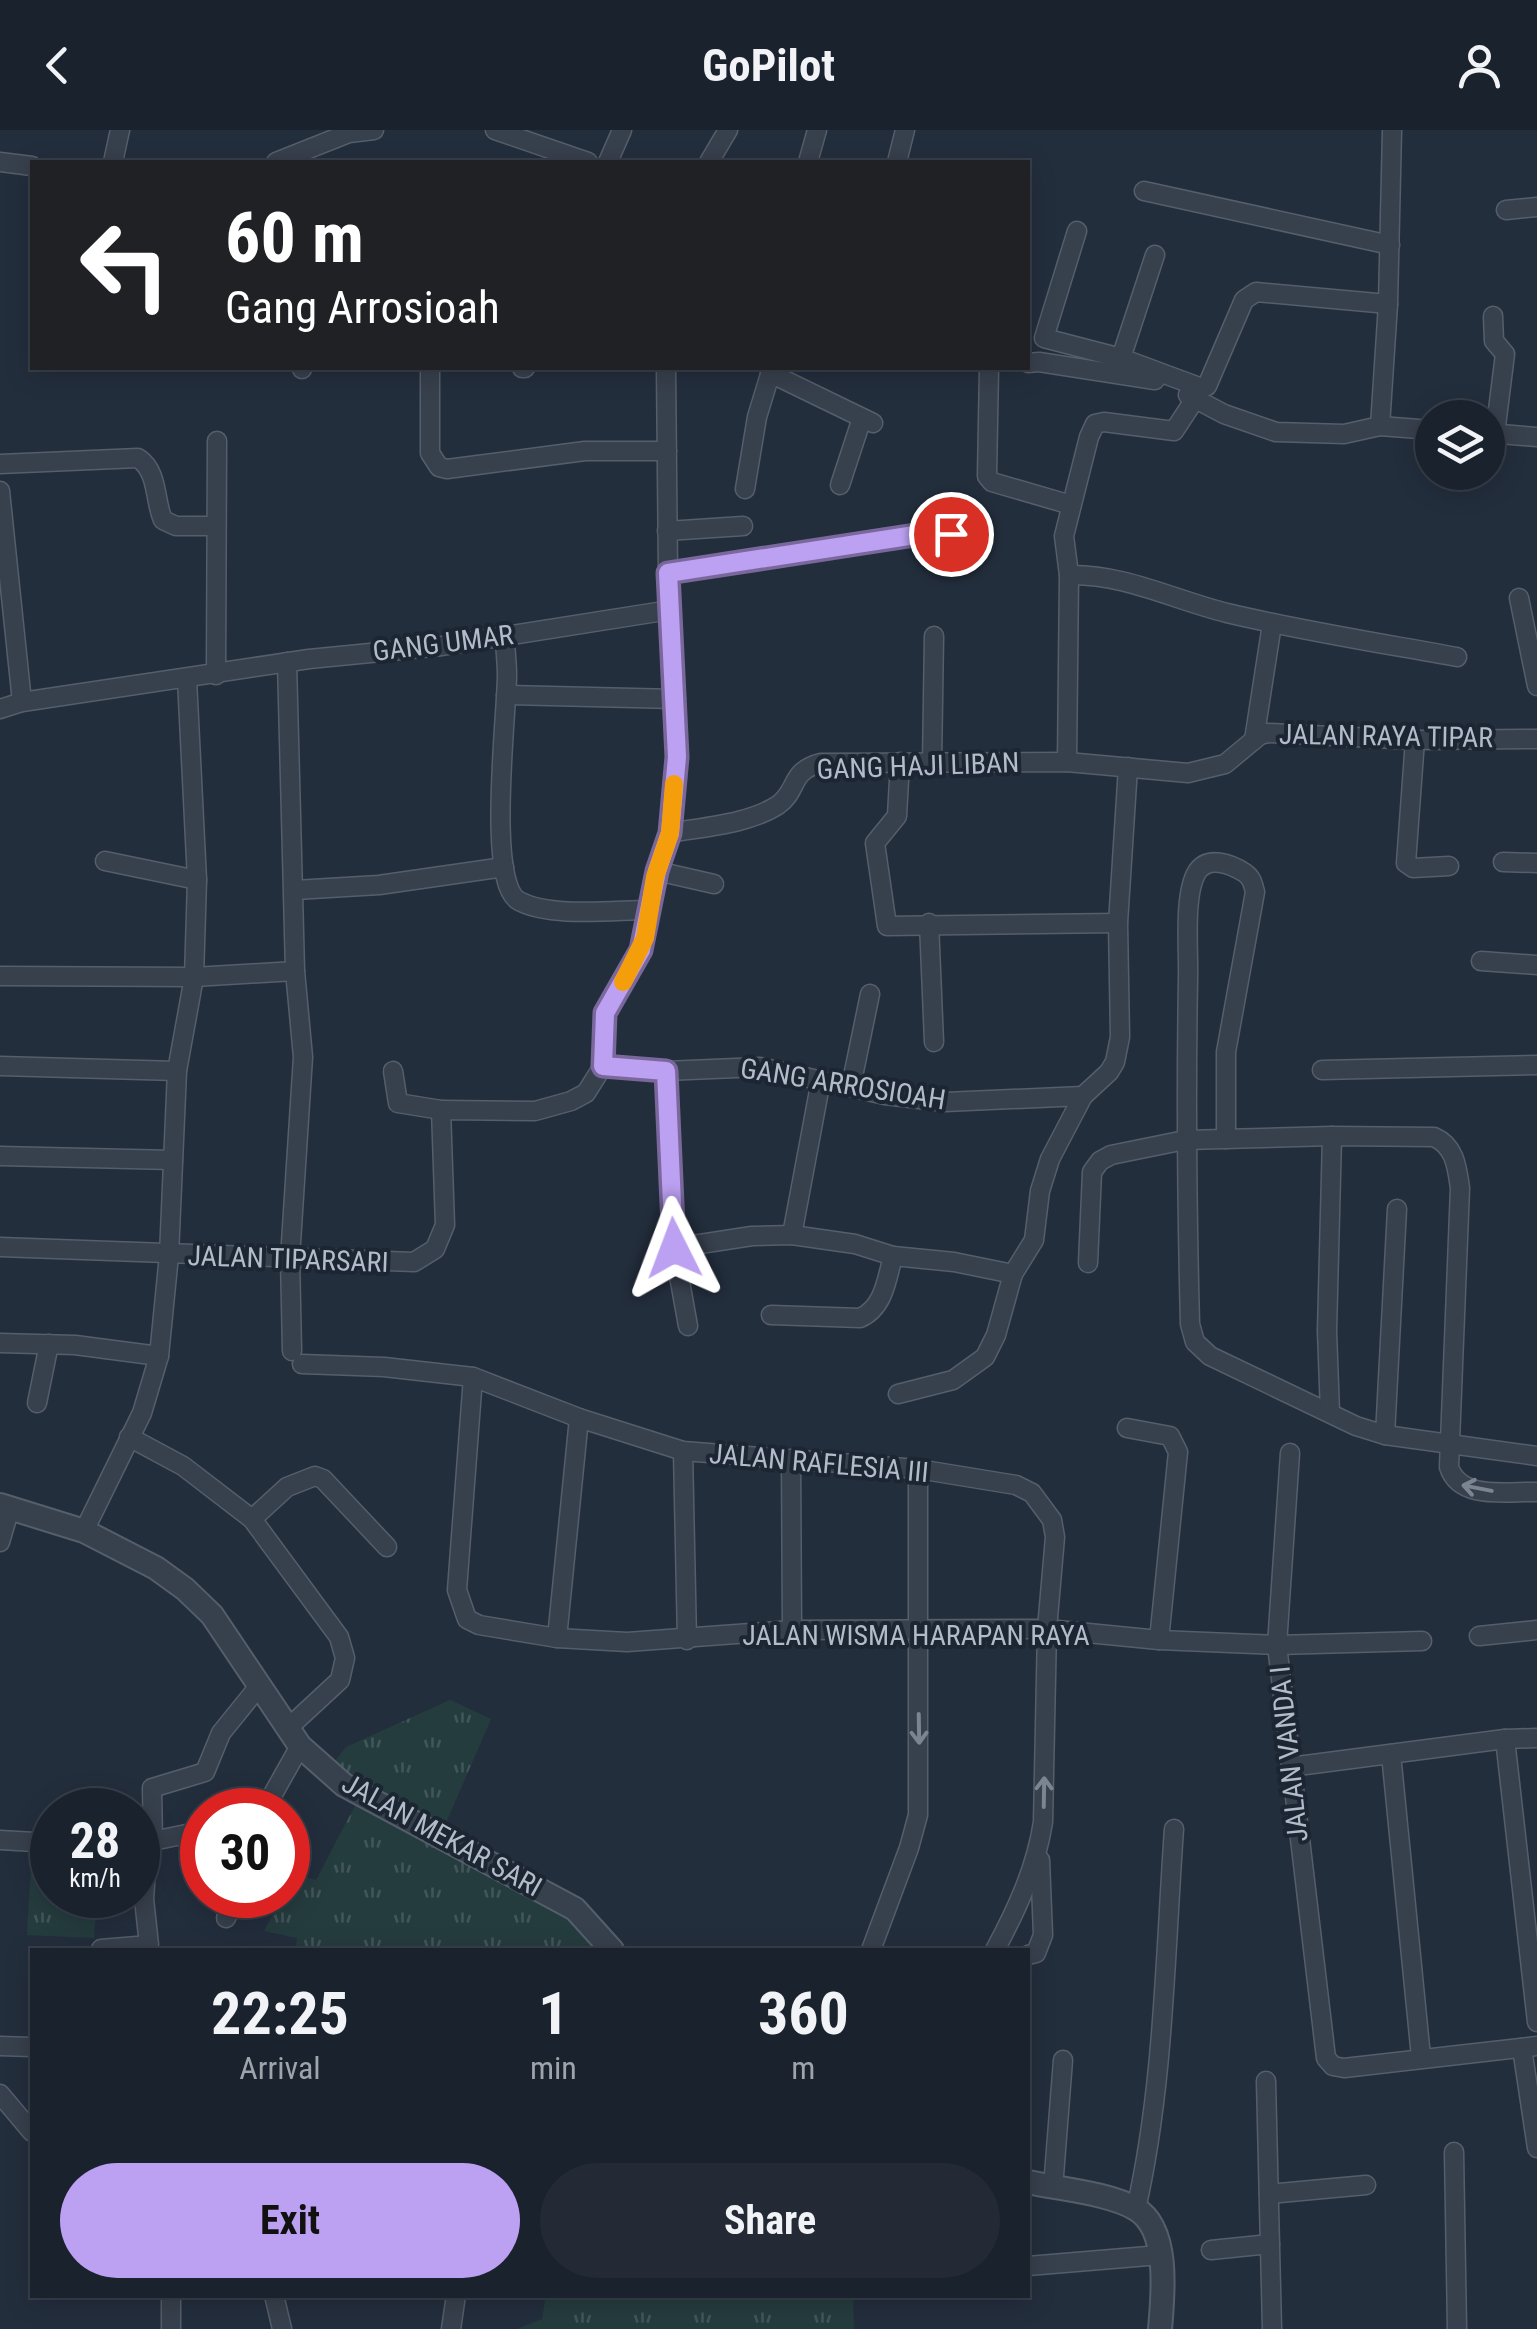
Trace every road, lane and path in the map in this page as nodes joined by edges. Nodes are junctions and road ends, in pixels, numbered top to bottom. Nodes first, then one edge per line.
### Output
1 (120, 130) edge
2 (374, 130) edge
3 (496, 130) edge
4 (622, 130) edge
5 (728, 130) edge
6 (817, 130) edge
7 (905, 130) edge
8 (1392, 130) edge
9 (534, 136) edge
10 (113, 160) edge
11 (281, 160) edge
12 (584, 160) edge
13 (609, 160) edge
14 (711, 160) edge
15 (809, 160) edge
16 (898, 160) edge
17 (0, 162) edge
18 (30, 166) edge
19 (1144, 191) dead end
20 (1537, 207) edge
21 (1506, 210) dead end
22 (1077, 231) dead end
23 (1390, 246) junction
24 (1155, 255) dead end
25 (1388, 304) junction
26 (1493, 316) dead end
27 (1036, 337) edge
28 (1120, 358) junction
29 (1030, 363) edge
30 (430, 370) edge
31 (666, 370) edge
32 (772, 370) edge
33 (989, 370) edge
34 (1194, 399) junction
35 (1497, 400) edge
36 (1380, 426) junction
37 (1415, 429) edge
38 (1505, 435) edge
39 (1537, 438) edge
40 (216, 441) dead end
41 (667, 450) junction
42 (0, 464) edge
43 (840, 484) dead end
44 (745, 489) dead end
45 (0, 491) edge
46 (1072, 504) junction
47 (216, 526) junction
48 (743, 526) dead end
49 (667, 531) junction
50 (976, 534) dead end
51 (668, 573) junction
52 (1069, 575) junction
53 (1519, 598) dead end
54 (670, 610) junction
55 (1272, 624) junction
56 (504, 636) junction
57 (934, 636) dead end
58 (1457, 656) dead end
59 (287, 662) junction
60 (216, 675) junction
61 (188, 679) junction
62 (1537, 686) edge
63 (506, 695) junction
64 (676, 699) junction
65 (22, 702) junction
66 (0, 708) edge
67 (1537, 739) edge
68 (1254, 740) junction
69 (1415, 740) junction
70 (900, 762) junction
71 (1067, 762) junction
72 (932, 764) junction
73 (1128, 767) junction
74 (670, 833) junction
75 (105, 861) dead end
76 (1503, 862) dead end
77 (1537, 864) edge
78 (1449, 866) dead end
79 (504, 867) junction
80 (657, 871) junction
81 (198, 880) junction
82 (714, 884) dead end
83 (295, 890) junction
84 (650, 910) junction
85 (928, 923) junction
86 (1118, 923) junction
87 (1480, 960) dead end
88 (1537, 965) edge
89 (295, 972) junction
90 (0, 976) edge
91 (194, 977) junction
92 (870, 994) dead end
93 (934, 1042) dead end
94 (1537, 1065) edge
95 (0, 1066) edge
96 (603, 1066) junction
97 (1322, 1070) dead end
98 (177, 1071) junction
99 (393, 1071) dead end
100 (666, 1071) junction
101 (822, 1080) junction
102 (851, 1086) junction
103 (1083, 1096) junction
104 (441, 1110) junction
105 (1332, 1136) junction
106 (1226, 1139) junction
107 (1184, 1140) junction
108 (0, 1156) edge
109 (173, 1160) junction
110 (1397, 1209) dead end
111 (792, 1235) junction
112 (0, 1247) edge
113 (674, 1248) junction
114 (169, 1255) junction
115 (893, 1256) junction
116 (290, 1258) junction
117 (1088, 1263) dead end
118 (1013, 1274) junction
119 (771, 1315) dead end
120 (688, 1326) dead end
121 (0, 1343) edge
122 (49, 1344) junction
123 (160, 1356) junction
124 (473, 1377) junction
125 (898, 1394) dead end
126 (37, 1403) dead end
127 (1330, 1413) junction
128 (579, 1418) junction
129 (1127, 1428) dead end
130 (1385, 1435) junction
131 (130, 1438) junction
132 (1450, 1444) junction
133 (684, 1451) junction
134 (1290, 1453) dead end
135 (1537, 1456) edge
136 (791, 1459) junction
137 (918, 1469) junction
138 (1537, 1492) edge
139 (5, 1507) edge
140 (252, 1519) junction
141 (84, 1531) junction
142 (0, 1542) edge
143 (387, 1547) dead end
144 (792, 1630) junction
145 (1046, 1630) junction
146 (1537, 1630) edge
147 (918, 1631) junction
148 (1479, 1636) dead end
149 (557, 1638) junction
150 (687, 1640) junction
151 (1160, 1640) junction
152 (1422, 1640) dead end
153 (1277, 1645) junction
154 (259, 1686) junction
155 (294, 1738) junction
156 (1537, 1738) edge
157 (1505, 1739) junction
158 (1391, 1754) junction
159 (1290, 1767) junction
160 (152, 1788) edge
161 (273, 1788) edge
162 (1174, 1830) dead end
163 (0, 1840) edge
164 (30, 1842) edge
165 (1040, 1845) junction
166 (146, 1918) edge
167 (113, 1948) edge
168 (610, 1948) edge
169 (872, 1948) edge
170 (996, 1948) edge
171 (1030, 1954) edge
172 (1537, 2022) edge
173 (0, 2046) edge
174 (30, 2047) edge
175 (1529, 2047) edge
176 (1420, 2058) junction
177 (1063, 2060) dead end
178 (1266, 2081) dead end
179 (0, 2094) edge
180 (30, 2130) edge
181 (1537, 2148) edge
182 (1454, 2152) dead end
183 (1030, 2182) edge
184 (1366, 2185) dead end
185 (1053, 2188) junction
186 (1269, 2194) junction
187 (1136, 2208) junction
188 (1270, 2244) junction
189 (1211, 2250) dead end
190 (1160, 2255) junction
191 (1030, 2266) edge
192 (171, 2298) edge
193 (275, 2298) edge
194 (456, 2298) edge
195 (172, 2329) edge
196 (282, 2329) edge
197 (452, 2329) edge
198 (1160, 2329) edge
199 (1272, 2329) edge
200 (1456, 2329) edge

1 - 10 street
2 - 11 street
3 - 9 street
4 - 13 street
5 - 14 street
6 - 15 street
7 - 16 street
8 - 23 street
9 - 12 street
17 - 18 street
19 - 23 street
20 - 21 street
22 - 27 street
23 - 25 street
24 - 28 street
25 - 28 street
25 - 36 street
26 - 35 street
27 - 28 street
29 - 34 street
30 - 41 street
31 - 41 street
32 - 43 street
32 - 44 street
33 - 46 street
34 - 36 street
34 - 46 street
36 - 37 street
38 - 39 street
40 - 47 street
41 - 49 street
42 - 47 street
45 - 65 street
46 - 52 street
47 - 60 street
48 - 49 street
49 - 51 street
50 - 51 street
51 - 54 street
52 - 55 street
52 - 71 street
53 - 62 street
54 - 56 street, GANG UMAR
54 - 64 street
55 - 58 street
55 - 68 street
56 - 59 street, GANG UMAR
56 - 63 street
57 - 72 street
59 - 60 street, GANG UMAR
59 - 83 street
60 - 61 street, GANG UMAR
61 - 65 street, GANG UMAR
61 - 81 street
63 - 64 street
63 - 79 street
64 - 74 street
65 - 66 street, GANG UMAR
67 - 69 street, JALAN RAYA TIPAR
68 - 69 street, JALAN RAYA TIPAR
68 - 73 street, JALAN RAYA TIPAR
69 - 78 street
70 - 72 street, GANG HAJI LIBAN
70 - 74 street, GANG HAJI LIBAN
70 - 85 street
71 - 72 street, GANG HAJI LIBAN
71 - 73 street, GANG HAJI LIBAN
73 - 86 street
74 - 80 street
75 - 81 street
76 - 77 street
79 - 83 street
79 - 84 street
80 - 82 street
80 - 84 street
81 - 91 street
83 - 89 street
84 - 96 street
85 - 86 street
85 - 93 street
86 - 103 street
87 - 88 street
89 - 91 street
89 - 116 street
90 - 91 street
91 - 98 street
92 - 102 street
94 - 97 street
95 - 98 street
96 - 100 street, GANG ARROSIOAH
96 - 104 street
98 - 109 street
99 - 104 street
100 - 101 street, GANG ARROSIOAH
100 - 113 street
101 - 102 street, GANG ARROSIOAH
101 - 111 street
102 - 103 street, GANG ARROSIOAH
103 - 118 street
104 - 116 street, JALAN TIPARSARI
105 - 106 street
105 - 127 street
105 - 132 street
106 - 107 street
106 - 107 street
107 - 117 street
107 - 127 street
108 - 109 street
109 - 114 street
110 - 130 street
111 - 113 street
111 - 115 street
112 - 114 street, JALAN TIPARSARI
113 - 120 street
114 - 116 street, JALAN TIPARSARI
114 - 123 street
115 - 118 street
115 - 119 street
116 - 124 street, JALAN RAFLESIA III
118 - 125 street
121 - 122 street
122 - 123 street
122 - 126 street
123 - 131 street
124 - 128 street, JALAN RAFLESIA III
124 - 149 street, JALAN WISMA HARAPAN RAYA
127 - 130 street
128 - 133 street, JALAN RAFLESIA III
128 - 149 street
129 - 151 street
130 - 132 street
131 - 140 street
131 - 141 street
132 - 135 street
138 -> 132 street
133 - 136 street, JALAN RAFLESIA III
133 - 150 street
134 - 153 street, JALAN VANDA I
136 - 137 street, JALAN RAFLESIA III
136 - 144 street
137 - 145 street, JALAN RAFLESIA III
137 - 147 street
139 - 141 street, JALAN MEKAR SARI
139 - 142 street
140 - 143 street
140 - 155 street
141 - 154 street, JALAN MEKAR SARI
144 - 147 street, JALAN WISMA HARAPAN RAYA
144 - 150 street, JALAN WISMA HARAPAN RAYA
145 - 147 street, JALAN WISMA HARAPAN RAYA
145 - 151 street, JALAN WISMA HARAPAN RAYA
165 -> 145 street, JALAN RAFLESIA III
146 - 148 street
147 -> 169 street
149 - 150 street, JALAN WISMA HARAPAN RAYA
151 - 153 street, JALAN WISMA HARAPAN RAYA
152 - 153 street, JALAN WISMA HARAPAN RAYA
153 - 159 street, JALAN VANDA I
154 - 155 street, JALAN MEKAR SARI
154 - 160 street
155 - 161 street
155 - 168 street, JALAN MEKAR SARI
156 - 157 street
157 - 158 street
157 - 172 street
158 - 159 street
158 - 176 street
159 - 176 street, JALAN VANDA I
162 - 187 street
163 - 164 street
165 - 170 street
165 - 171 street
166 - 167 street
173 - 174 street
175 - 176 street
175 - 181 street
177 - 185 street
178 - 186 street
179 - 180 street
182 - 200 street
183 - 185 street
184 - 186 street
185 - 187 street
186 - 188 street
187 - 190 street
188 - 189 street
188 - 199 street
190 - 191 street
190 - 198 street
192 - 195 street
193 - 196 street
194 - 197 street

